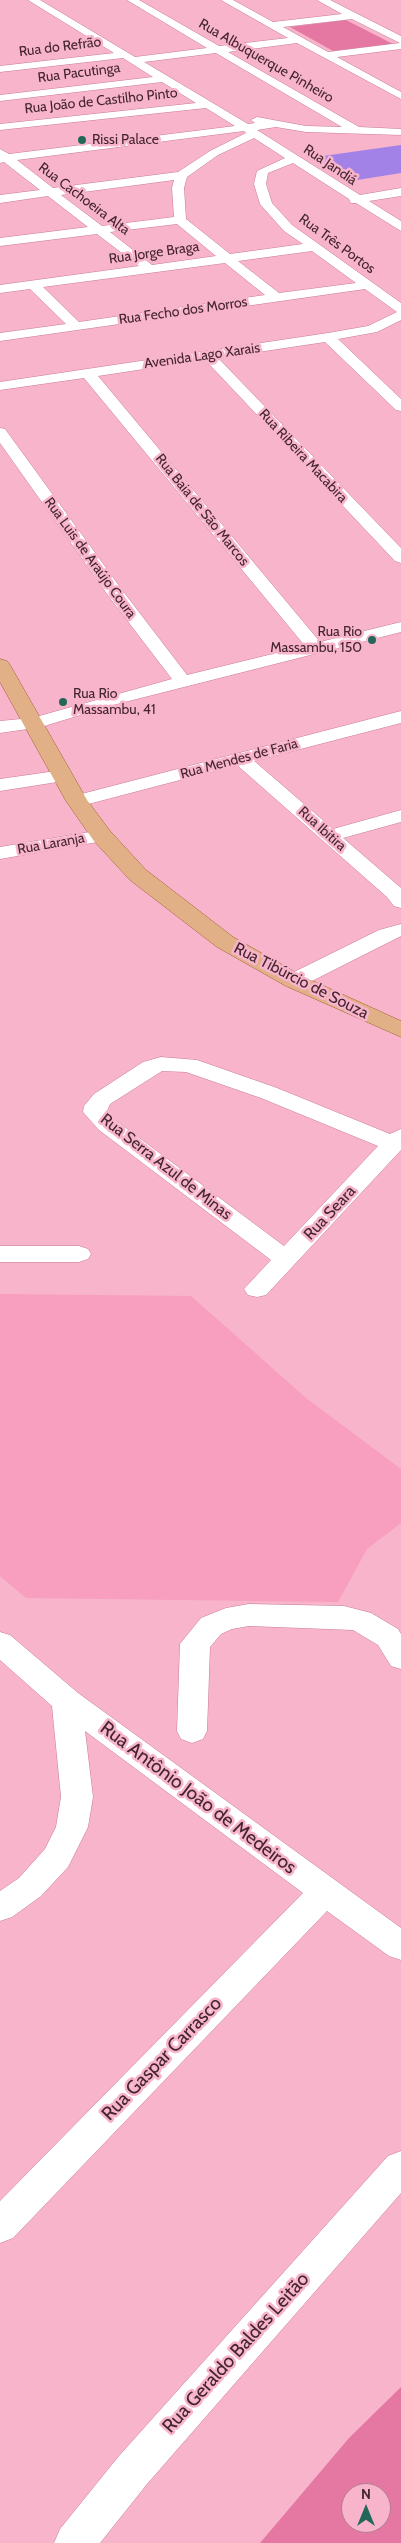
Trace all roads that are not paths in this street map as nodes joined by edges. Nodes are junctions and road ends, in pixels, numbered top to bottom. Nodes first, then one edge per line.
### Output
1 (33, 0) edge
2 (132, 0) edge
3 (226, 0) edge
4 (322, 0) edge
5 (354, 16) junction
6 (273, 25) junction
7 (401, 29) edge
8 (384, 31) junction
9 (300, 40) junction
10 (401, 40) edge
11 (401, 46) edge
12 (217, 50) junction
13 (325, 54) junction
14 (128, 57) junction
15 (0, 69) edge
16 (161, 79) junction
17 (401, 96) edge
18 (0, 98) edge
19 (204, 105) junction
20 (220, 112) junction
21 (274, 124) junction
22 (0, 128) edge
23 (249, 131) junction
24 (359, 132) junction
25 (401, 132) edge
26 (2, 157) edge
27 (294, 158) junction
28 (181, 175) junction
29 (401, 192) edge
30 (49, 193) junction
31 (0, 199) edge
32 (355, 200) junction
33 (180, 220) junction
34 (401, 227) edge
35 (99, 229) junction
36 (0, 242) edge
37 (312, 247) junction
38 (225, 258) junction
39 (150, 268) junction
40 (32, 285) junction
41 (367, 285) junction
42 (0, 289) edge
43 (276, 298) junction
44 (401, 309) edge
45 (401, 316) edge
46 (76, 326) junction
47 (0, 337) edge
48 (328, 337) junction
49 (204, 355) junction
50 (88, 373) junction
51 (0, 386) edge
52 (401, 407) edge
53 (0, 432) edge
54 (401, 558) edge
55 (401, 627) edge
56 (316, 648) junction
57 (2, 672) edge
58 (183, 682) junction
59 (401, 717) edge
60 (34, 723) junction
61 (0, 727) edge
62 (240, 758) junction
63 (63, 776) junction
64 (0, 785) edge
65 (77, 801) junction
66 (401, 816) edge
67 (102, 836) junction
68 (329, 836) junction
69 (0, 853) edge
70 (401, 902) edge
71 (401, 930) edge
72 (294, 982) junction
73 (401, 1030) edge
74 (397, 1140) edge
75 (0, 1254) edge
76 (79, 1254) dead end
77 (286, 1259) junction
78 (258, 1289) dead end
79 (0, 1643) edge
80 (401, 1658) edge
81 (67, 1701) junction
82 (192, 1731) dead end
83 (325, 1892) junction
84 (0, 1908) edge
85 (401, 1946) edge
86 (401, 2167) edge
87 (0, 2226) edge
88 (74, 2543) edge

1 - 14 street
2 - 12 street, Rua Albuquerque Pinheiro
3 - 6 street
4 - 5 street
5 - 6 street
5 - 8 street
6 - 9 street
7 - 8 street
8 - 10 street
9 - 12 street, Rua do Refrão
9 - 13 street
11 - 13 street
12 - 14 street, Rua do Refrão
12 - 24 street, Rua Albuquerque Pinheiro
13 - 17 street
14 - 15 street, Rua do Refrão
14 - 16 street
16 - 18 street, Rua Pacutinga
16 - 19 street
19 - 20 street
19 - 22 street, Rua João de Castilho Pinto
20 - 21 street
20 - 23 street, Rua Jandiá
21 - 23 street
21 - 24 street
23 - 26 street
23 - 27 street, Rua Jandiá
23 - 28 street
24 - 25 street
26 - 30 street, Rua Cachoeira Alta
27 - 32 street, Rua Jandiá
27 - 37 street, Rua Três Portos
28 - 30 street
28 - 33 street
29 - 32 street
30 - 31 street
30 - 35 street, Rua Cachoeira Alta
32 - 34 street, Rua Jandiá
33 - 35 street
33 - 38 street
35 - 36 street
35 - 39 street, Rua Cachoeira Alta
37 - 38 street, Rua Jorge Braga
37 - 41 street, Rua Três Portos
38 - 39 street, Rua Jorge Braga
38 - 43 street
39 - 40 street, Rua Jorge Braga
40 - 42 street, Rua Jorge Braga
40 - 46 street
41 - 43 street, Rua Fecho dos Morros
41 - 44 street, Rua Três Portos
43 - 46 street, Rua Fecho dos Morros
45 - 48 street, Avenida Lago Xarais
46 - 47 street, Rua Fecho dos Morros
48 - 49 street, Avenida Lago Xarais
48 - 52 street
49 - 50 street, Avenida Lago Xarais
49 - 54 street, Rua Ribeira Macabira
50 - 51 street, Avenida Lago Xarais
50 - 56 street, Rua Baia de São Marcos
53 - 58 street, Rua Luis de Araújo Coura
55 - 56 street
56 - 58 street
57 - 60 main road, Rua Tibúrcio de Souza
58 - 60 street
59 - 62 street, Rua Mendes de Faria
60 - 61 street
60 - 63 main road, Rua Tibúrcio de Souza
62 - 65 street, Rua Mendes de Faria
62 - 68 street, Rua Ibitira
63 - 64 street
63 - 65 main road, Rua Tibúrcio de Souza
65 - 67 main road, Rua Tibúrcio de Souza
66 - 68 street
67 - 69 street, Rua Laranja
67 - 72 main road, Rua Tibúrcio de Souza
68 - 70 street, Rua Ibitira
71 - 72 street
72 - 73 main road, Rua Tibúrcio de Souza
74 - 77 street, Rua Seara
74 - 77 street, Rua Serra Azul de Minas
75 - 76 street
77 - 78 street, Rua Seara
79 - 81 street, Rua Antônio João de Medeiros
80 - 82 street
81 - 83 street, Rua Antônio João de Medeiros
81 - 84 street
83 - 85 street, Rua Antônio João de Medeiros
83 - 87 street, Rua Gaspar Carrasco
86 - 88 street, Rua Geraldo Baldes Leitão

